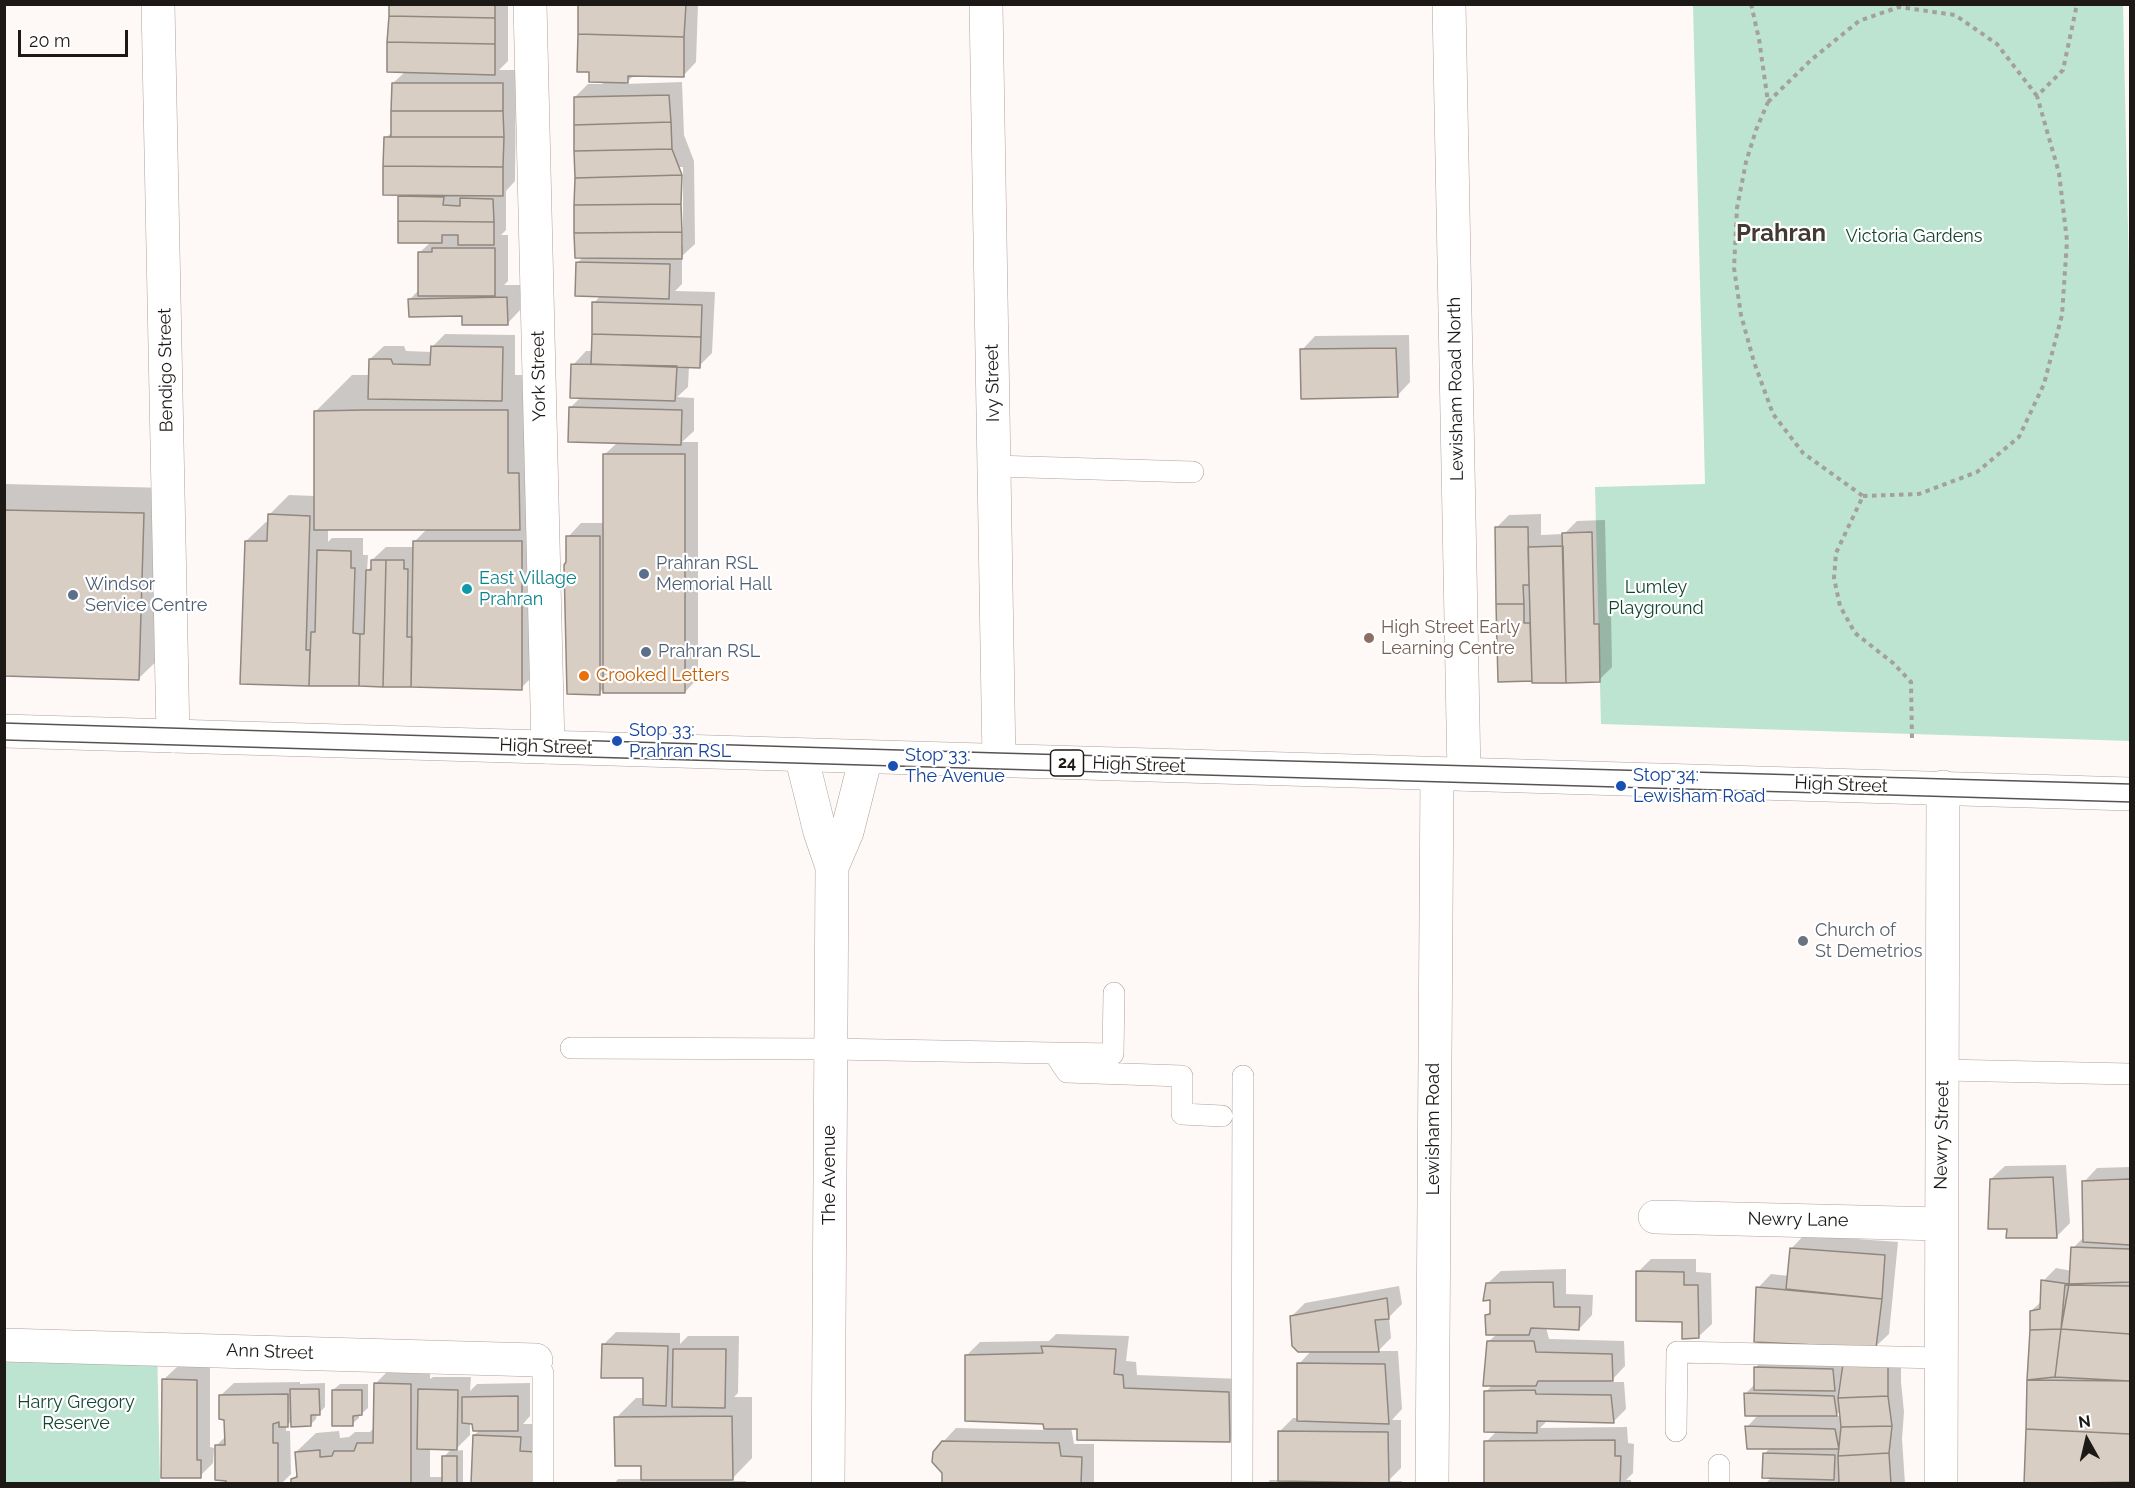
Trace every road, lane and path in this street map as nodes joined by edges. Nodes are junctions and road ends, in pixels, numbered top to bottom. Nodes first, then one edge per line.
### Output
1 (158, 4) edge
2 (530, 4) edge
3 (986, 4) edge
4 (1449, 4) edge
5 (1751, 4) edge
6 (2077, 4) edge
7 (2037, 96) junction
8 (1768, 102) junction
9 (994, 466) junction
10 (1193, 472) dead end
11 (1863, 496) junction
12 (4, 731) edge
13 (173, 736) junction
14 (1912, 740) dead end
15 (548, 747) junction
16 (801, 755) junction
17 (866, 757) junction
18 (999, 761) junction
19 (1450, 774) junction
20 (1943, 788) junction
21 (2130, 794) edge
22 (832, 867) junction
23 (1114, 993) dead end
24 (572, 1048) dead end
25 (830, 1048) junction
26 (1054, 1053) junction
27 (1944, 1070) junction
28 (2130, 1074) edge
29 (1243, 1076) dead end
30 (1222, 1116) dead end
31 (1655, 1217) dead end
32 (1941, 1224) junction
33 (4, 1345) edge
34 (1940, 1358) junction
35 (536, 1360) joint
36 (1677, 1431) dead end
37 (543, 1484) edge
38 (828, 1484) edge
39 (1242, 1484) edge
40 (1432, 1484) edge
41 (1941, 1484) edge

1 - 13 street, Bendigo Street
2 - 15 street, York Street
3 - 9 street, Ivy Street
4 - 19 street, Lewisham Road North
5 - 8 path
6 - 7 path
7 - 8 path
7 - 11 path
8 - 11 path
9 - 10 lane
9 - 18 street, Ivy Street
11 - 14 path
12 - 13 street, High Street / 24
13 - 15 street, High Street / 24
15 - 16 street, High Street / 24
16 - 17 street, High Street / 24
16 - 22 street, The Avenue
17 - 18 street, High Street / 24
17 - 22 street, The Avenue
18 - 19 street, High Street / 24
19 - 20 street, High Street / 24
19 - 40 street, Lewisham Road
20 - 21 street, High Street / 24
20 - 27 street, Newry Street
22 - 25 street, The Avenue
23 - 26 lane
24 - 25 lane
25 - 26 lane
25 - 38 street, The Avenue
26 - 30 lane
27 - 28 lane
27 - 32 street, Newry Street
29 - 39 lane
31 - 32 street, Newry Lane
32 - 34 street, Newry Street
33 - 35 street, Ann Street
34 - 36 lane
34 - 41 street, Newry Street
35 - 37 lane

